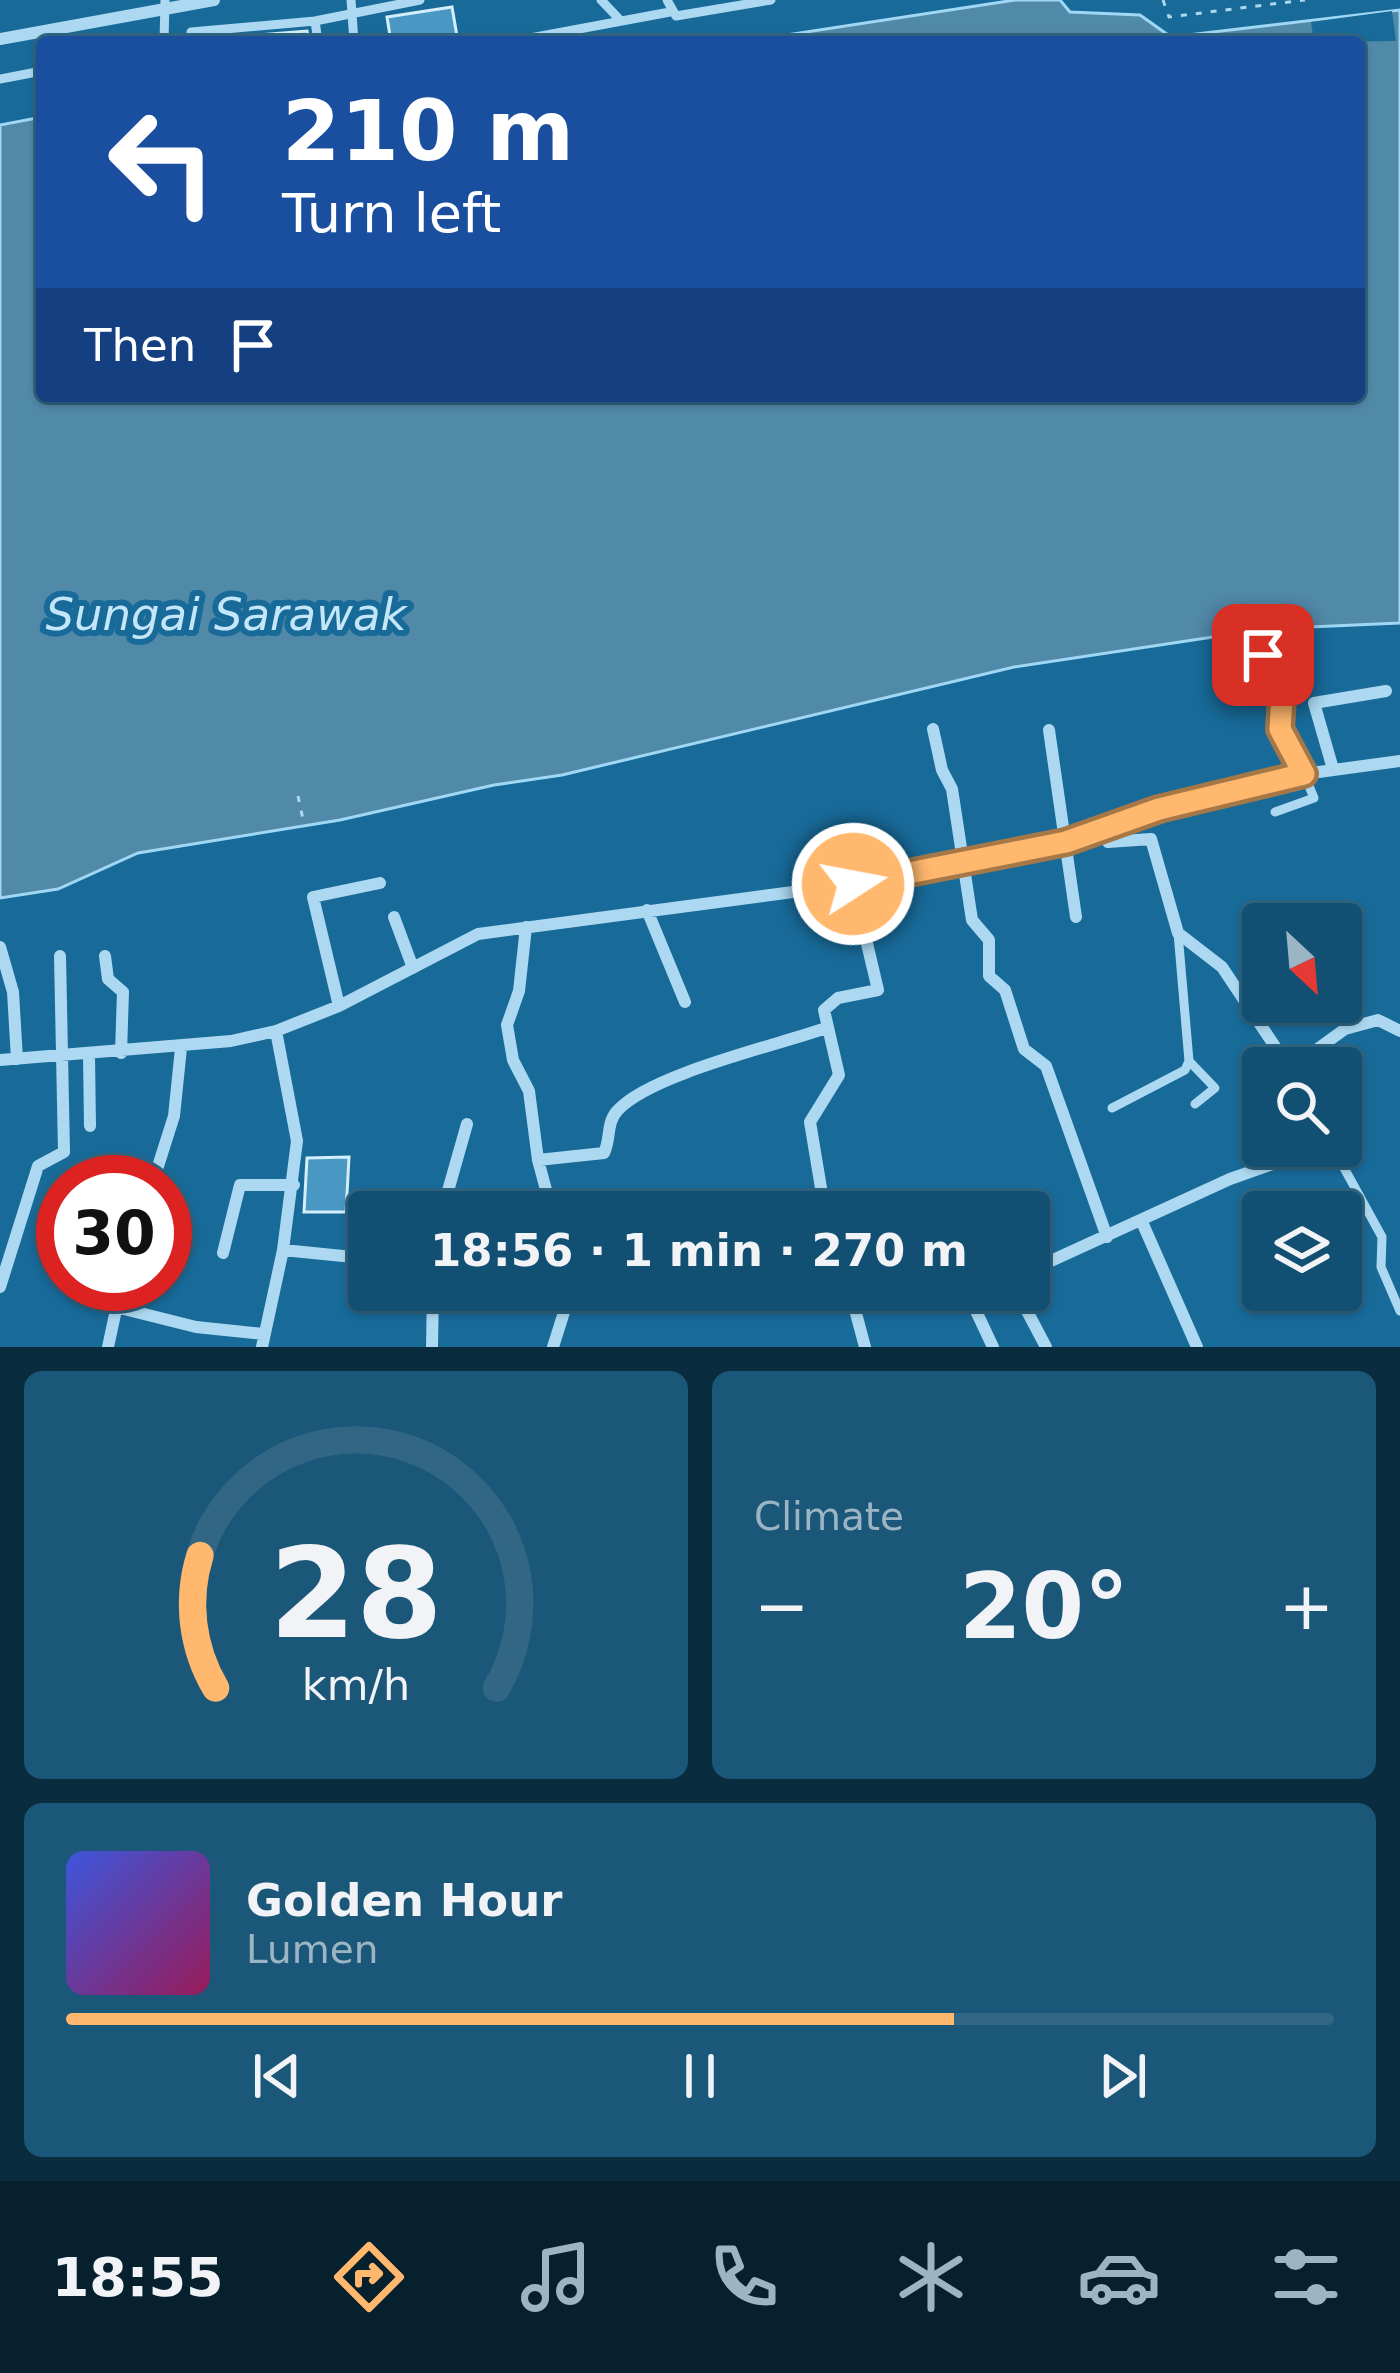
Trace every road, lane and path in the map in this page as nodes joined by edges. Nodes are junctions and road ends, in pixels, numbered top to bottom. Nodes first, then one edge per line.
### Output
1 (214, 0) edge
2 (351, 0) edge
3 (419, 0) edge
4 (601, 0) edge
5 (771, 0) edge
6 (1163, 0) edge
7 (1305, 0) edge
8 (165, 4) edge
9 (669, 6) edge
10 (352, 14) junction
11 (314, 20) junction
12 (620, 21) junction
13 (164, 36) edge
14 (191, 36) edge
15 (317, 36) edge
16 (354, 36) edge
17 (541, 36) edge
18 (0, 39) edge
19 (36, 72) edge
20 (0, 79) edge
21 (1263, 655) dead end
22 (1386, 691) dead end
23 (933, 729) dead end
24 (1048, 730) dead end
25 (1400, 761) edge
26 (1333, 769) junction
27 (1304, 774) junction
28 (298, 796) dead end
29 (1275, 812) dead end
30 (304, 824) dead end
31 (1101, 828) junction
32 (1066, 842) junction
33 (965, 862) junction
34 (380, 883) dead end
35 (853, 884) junction
36 (647, 910) junction
37 (394, 917) dead end
38 (1076, 917) dead end
39 (526, 926) junction
40 (1178, 932) junction
41 (0, 946) edge
42 (60, 956) dead end
43 (105, 956) dead end
44 (413, 968) junction
45 (685, 1002) dead end
46 (340, 1006) junction
47 (826, 1028) junction
48 (276, 1031) junction
49 (1400, 1031) edge
50 (1275, 1047) edge
51 (1327, 1047) edge
52 (181, 1048) junction
53 (121, 1053) junction
54 (89, 1056) junction
55 (64, 1058) junction
56 (17, 1059) junction
57 (0, 1060) edge
58 (1189, 1061) junction
59 (1195, 1104) dead end
60 (1112, 1108) dead end
61 (467, 1124) dead end
62 (89, 1126) dead end
63 (162, 1155) edge
64 (538, 1160) junction
65 (1266, 1167) edge
66 (1340, 1167) edge
67 (294, 1185) junction
68 (448, 1191) edge
69 (546, 1191) edge
70 (822, 1191) edge
71 (1142, 1222) junction
72 (1107, 1237) junction
73 (283, 1250) junction
74 (223, 1253) dead end
75 (348, 1256) edge
76 (1050, 1262) edge
77 (0, 1287) edge
78 (1400, 1310) edge
79 (116, 1311) edge
80 (139, 1311) edge
81 (433, 1311) edge
82 (564, 1311) edge
83 (854, 1311) edge
84 (979, 1311) edge
85 (1027, 1311) edge
86 (263, 1340) edge
87 (108, 1347) edge
88 (432, 1347) edge
89 (553, 1347) edge
90 (865, 1347) edge
91 (994, 1347) edge
92 (1046, 1347) edge
93 (1197, 1347) edge

1 - 8 street
2 - 10 lane
3 - 10 lane
4 - 12 lane
5 - 9 lane
6 - 7 path
8 - 13 lane
8 - 18 street
9 - 12 lane
10 - 11 lane
10 - 16 lane
11 - 14 lane
11 - 15 lane
12 - 17 lane
19 - 20 lane
21 - 27 street
22 - 26 street
23 - 33 street
24 - 32 street
25 - 26 street
26 - 27 street
27 - 29 lane
27 - 31 street
28 - 30 path
31 - 32 street
31 - 40 street
32 - 33 street
32 - 38 street
33 - 35 street
33 - 72 street
34 - 46 street
35 - 36 street
35 - 47 street
36 - 39 street
36 - 45 street
37 - 44 street
39 - 44 street
39 - 64 street
40 - 50 street
40 - 58 lane
41 - 56 street
42 - 55 street
43 - 53 street
44 - 46 street
46 - 48 street
47 - 64 street
47 - 70 street
48 - 52 street
48 - 67 street
49 - 51 street
52 - 53 street
52 - 63 street
53 - 54 street
54 - 55 street
54 - 62 street
55 - 56 street
55 - 77 street
56 - 57 street
58 - 59 lane
58 - 60 lane
61 - 68 street
64 - 69 street
65 - 71 street
66 - 78 lane
67 - 73 street
67 - 74 street
71 - 72 street
71 - 93 street
72 - 76 street
73 - 75 street
73 - 86 street
79 - 87 street
80 - 86 street
81 - 88 street
82 - 89 street
83 - 90 street
84 - 91 street
85 - 92 street

